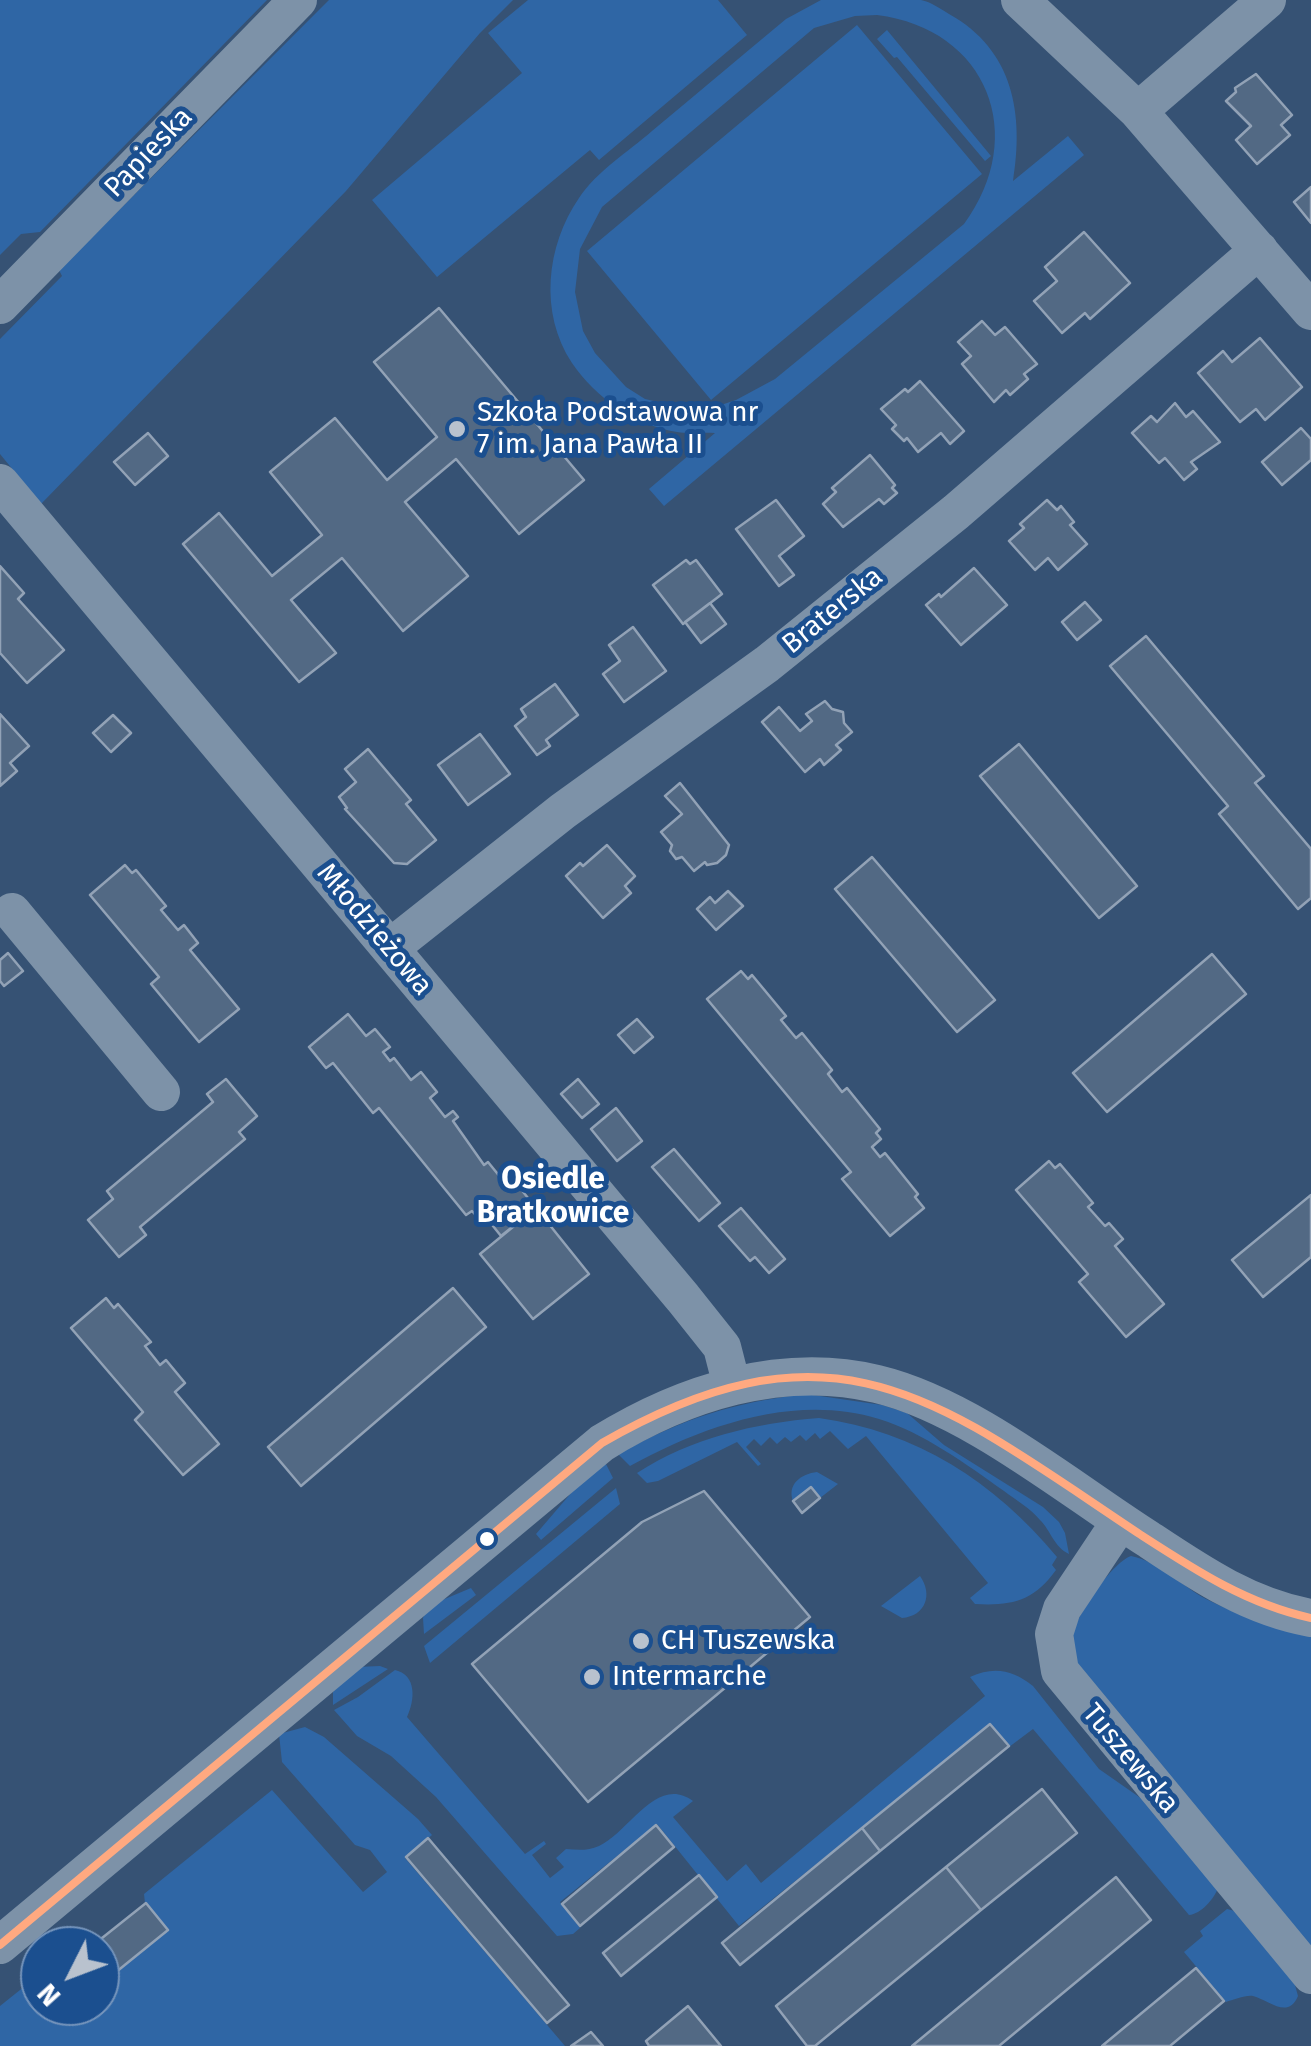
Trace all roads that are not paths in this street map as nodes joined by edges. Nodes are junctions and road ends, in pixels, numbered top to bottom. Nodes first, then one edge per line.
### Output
1 (298, 0) edge
2 (1020, 0) edge
3 (1267, 0) edge
4 (1138, 111) junction
5 (1259, 250) junction
6 (0, 304) edge
7 (1311, 311) edge
8 (0, 483) edge
9 (12, 912) dead end
10 (390, 948) junction
11 (161, 1092) dead end
12 (732, 1386) junction
13 (1120, 1522) junction
14 (1311, 1618) edge
15 (0, 1944) edge
16 (1311, 1975) edge

1 - 6 street, Papieska
2 - 4 street
3 - 4 street
4 - 5 street
5 - 7 street
5 - 10 street, Braterska
8 - 10 street, Młodzieżowa
9 - 11 street
10 - 12 street, Młodzieżowa
12 - 13 street
12 - 15 street
13 - 14 street
13 - 16 street, Tuszewska

